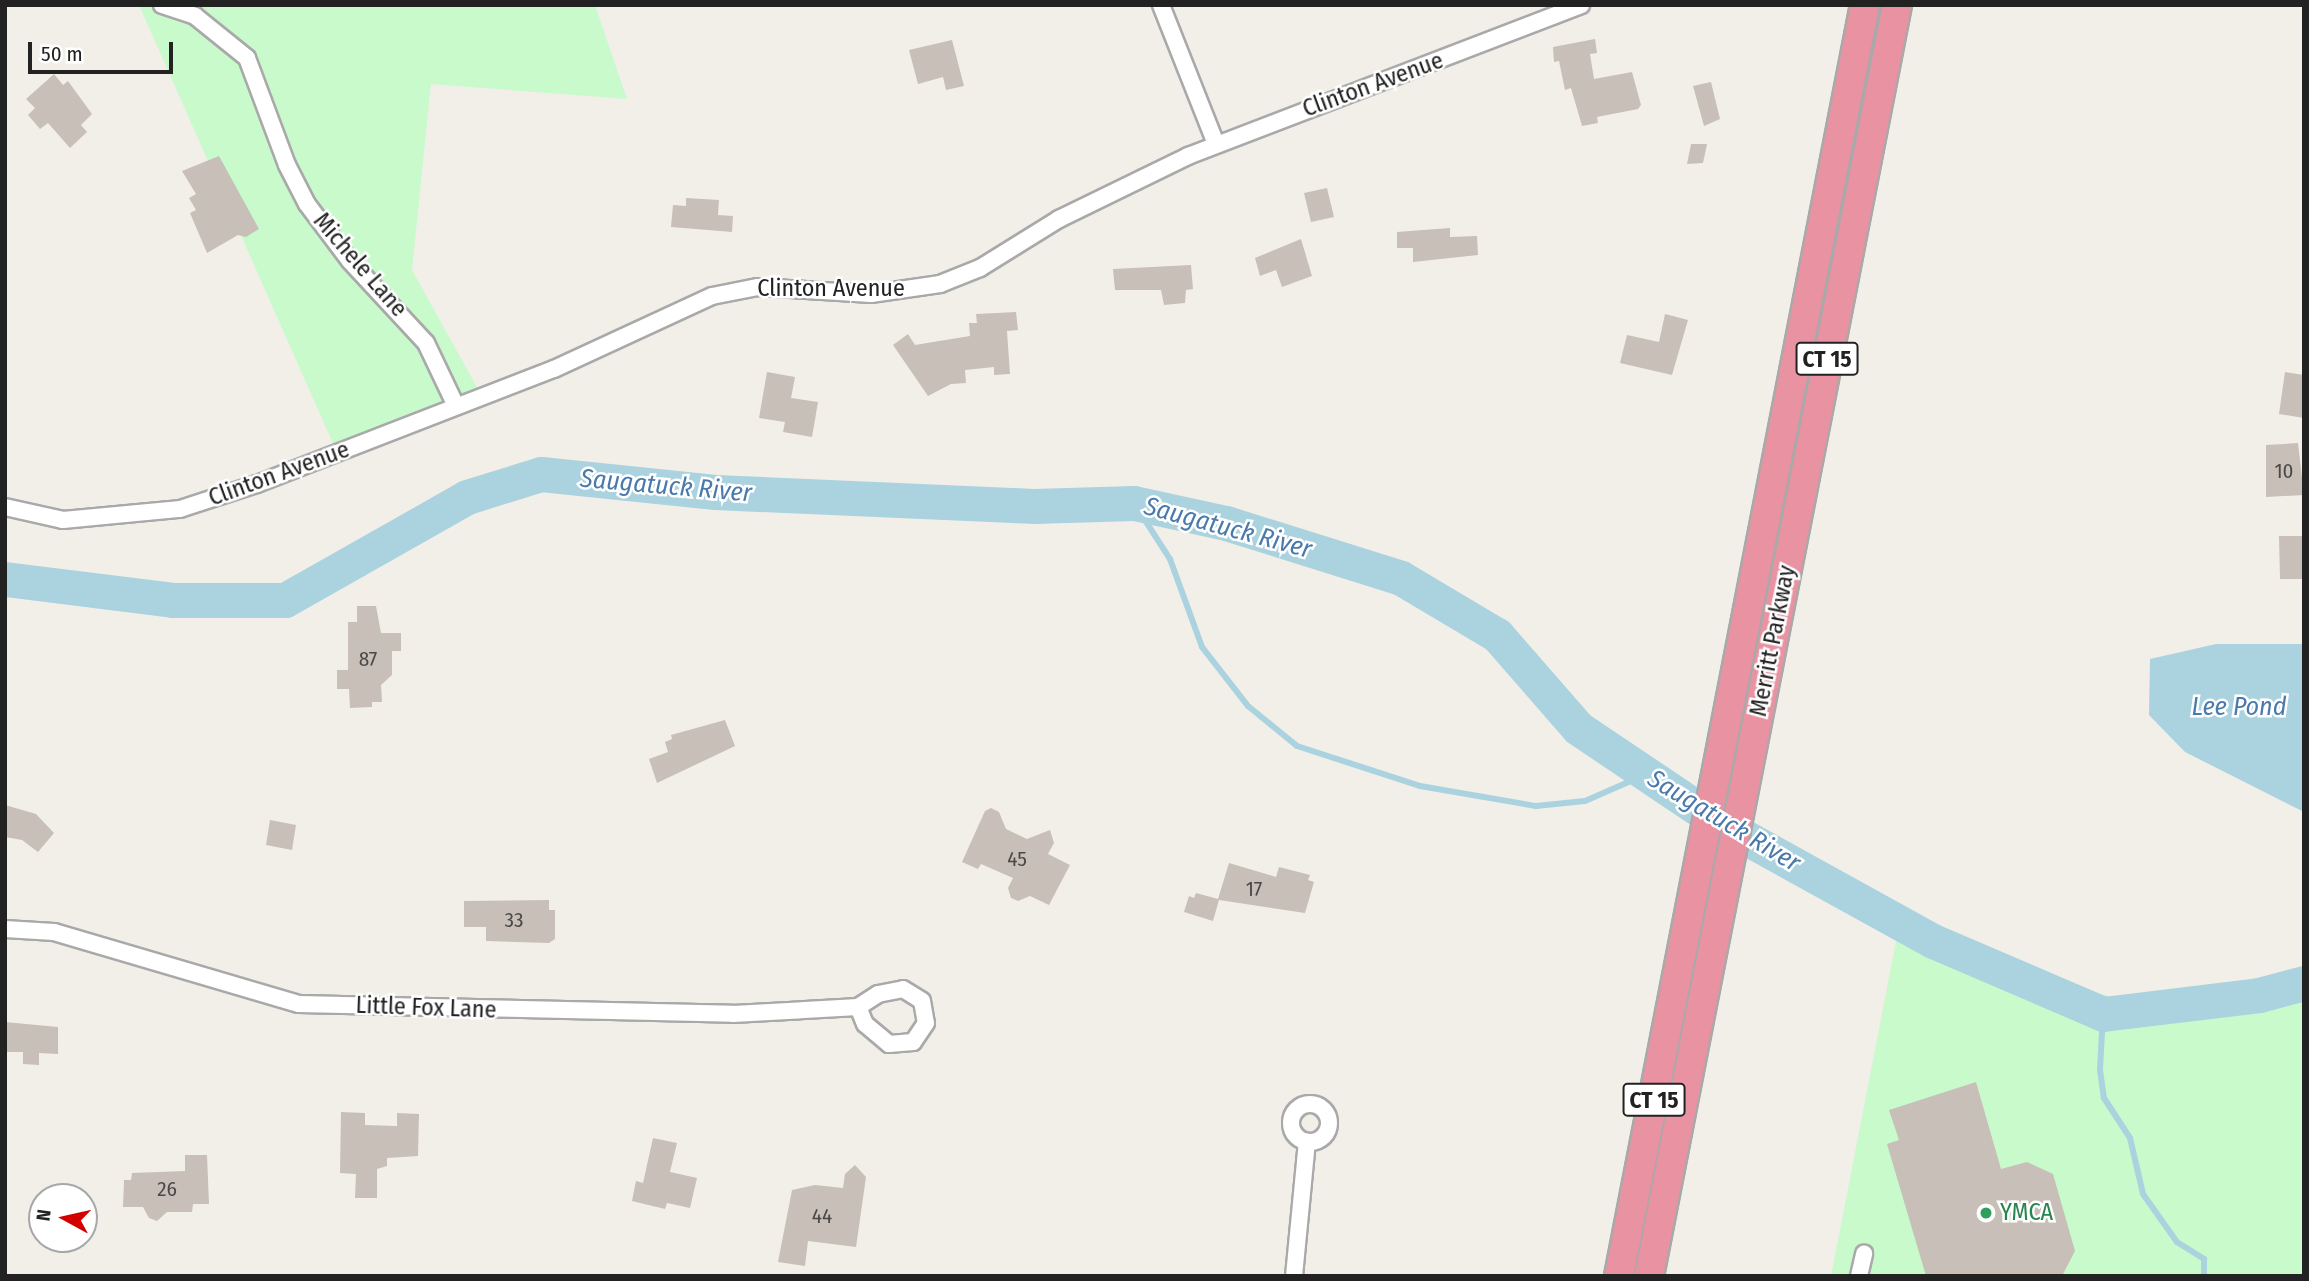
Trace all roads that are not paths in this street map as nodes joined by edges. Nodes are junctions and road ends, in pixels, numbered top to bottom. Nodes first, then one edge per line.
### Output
1 (162, 5) edge
2 (1161, 5) edge
3 (1581, 5) edge
4 (1865, 5) edge
5 (1897, 5) edge
6 (1216, 144) junction
7 (456, 406) junction
8 (5, 508) edge
9 (5, 929) edge
10 (858, 1007) dead end
11 (1307, 1142) dead end
12 (1864, 1254) dead end
13 (1293, 1276) edge
14 (1619, 1276) edge
15 (1649, 1276) edge
16 (1860, 1276) edge

1 - 7 street, Michele Lane
2 - 6 street
3 - 6 street, Clinton Avenue
4 - 14 highway, Merritt Parkway / CT 15
5 - 15 highway, Merritt Parkway / CT 15
6 - 7 street, Clinton Avenue
7 - 8 street, Clinton Avenue
9 - 10 street, Little Fox Lane
11 - 13 street
12 - 16 street

